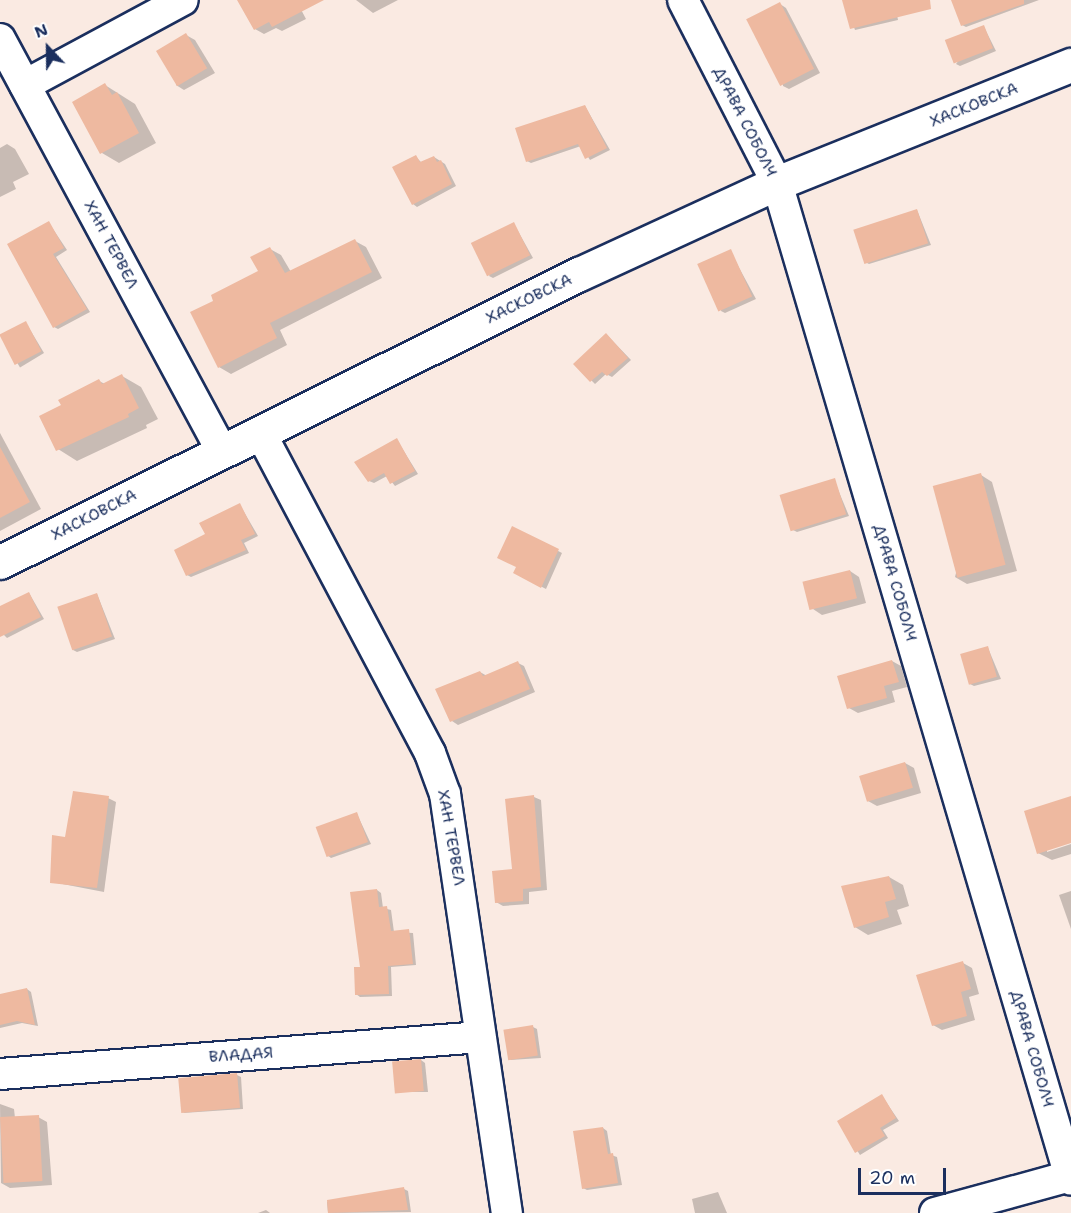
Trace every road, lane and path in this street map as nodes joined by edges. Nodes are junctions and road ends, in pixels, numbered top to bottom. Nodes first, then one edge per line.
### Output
1 (183, 0) edge
2 (683, 0) edge
3 (0, 39) edge
4 (1071, 65) edge
5 (25, 85) junction
6 (777, 183) junction
7 (260, 432) junction
8 (222, 451) junction
9 (0, 562) edge
10 (481, 1037) junction
11 (0, 1074) edge
12 (1070, 1178) edge
13 (507, 1213) edge
14 (935, 1213) edge

1 - 5 street
2 - 6 street, ДРАВА СОБОЛЧ
3 - 5 street, ХАН ТЕРВЕЛ
4 - 6 street, ХАСКОВСКА
5 - 8 street, ХАН ТЕРВЕЛ
6 - 7 street, ХАСКОВСКА
6 - 12 street, ДРАВА СОБОЛЧ
7 - 8 street, ХАСКОВСКА
7 - 10 street, ХАН ТЕРВЕЛ
8 - 9 street, ХАСКОВСКА
10 - 11 street, ВЛАДАЯ
10 - 13 street, ХАН ТЕРВЕЛ
12 - 14 street

